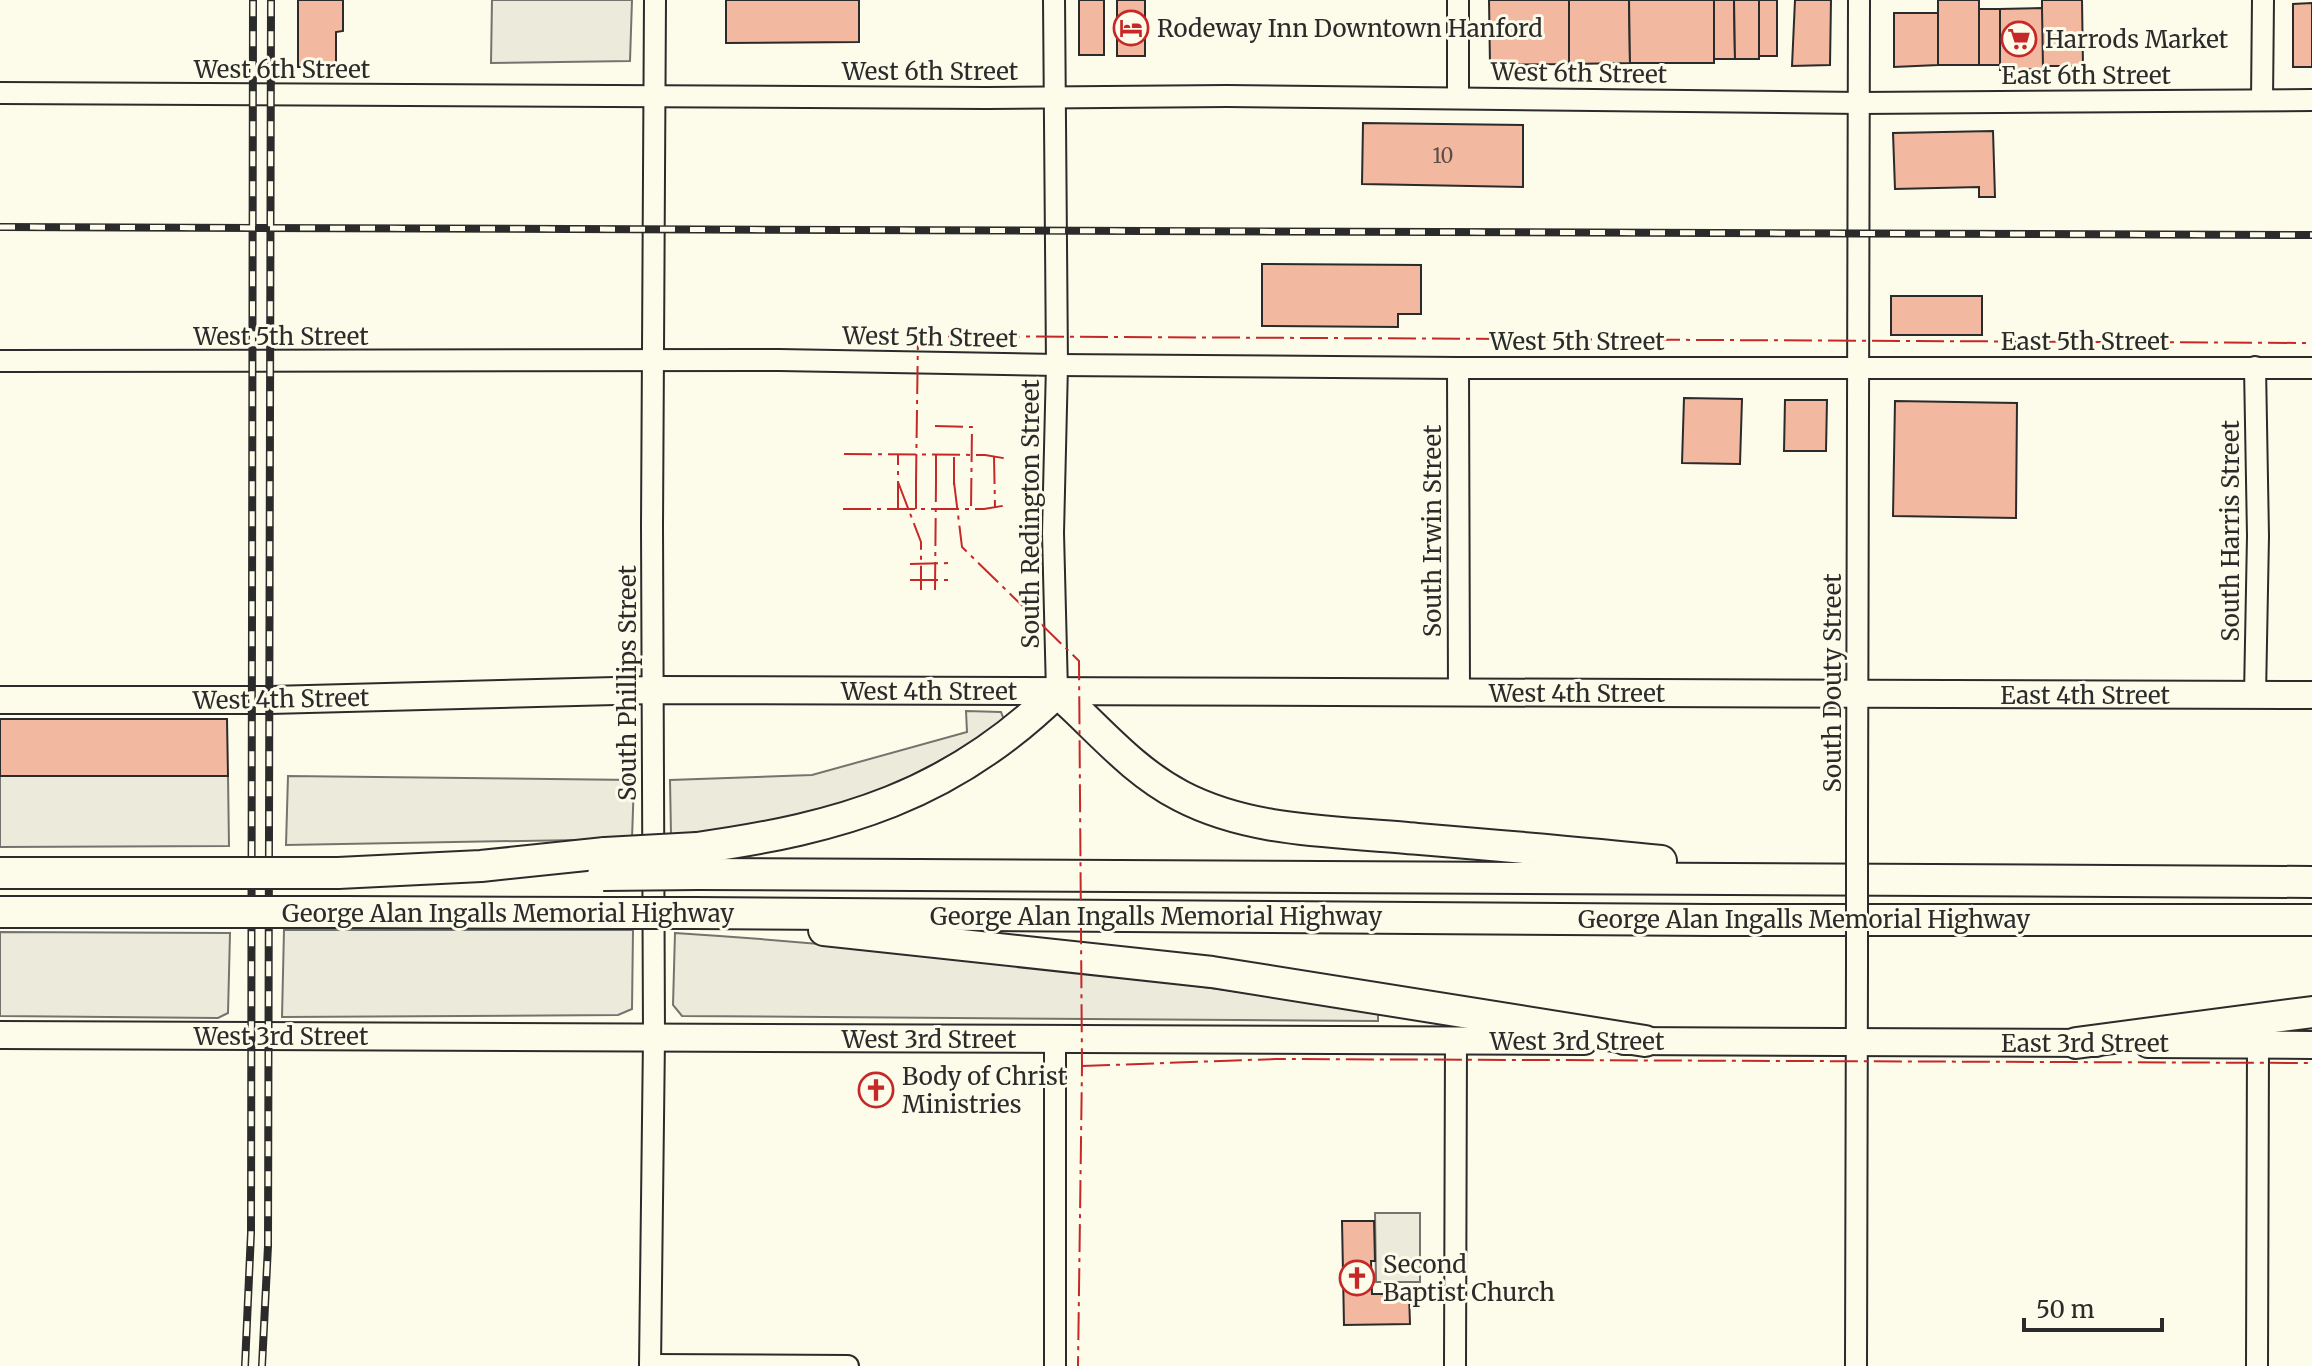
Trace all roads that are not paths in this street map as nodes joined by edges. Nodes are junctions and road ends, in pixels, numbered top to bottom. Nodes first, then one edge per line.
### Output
1 (655, 0) edge
2 (1054, 0) edge
3 (1458, 0) edge
4 (1859, 0) edge
5 (2263, 0) edge
6 (0, 93) edge
7 (655, 97) junction
8 (1054, 97) junction
9 (1458, 98) junction
10 (2262, 100) junction
11 (2312, 100) edge
12 (1860, 103) junction
13 (0, 361) edge
14 (654, 362) junction
15 (1057, 365) junction
16 (1858, 367) junction
17 (2255, 367) junction
18 (1458, 368) junction
19 (2312, 368) edge
20 (654, 690) junction
21 (1057, 692) junction
22 (1459, 693) junction
23 (1858, 694) junction
24 (2255, 695) junction
25 (2312, 695) edge
26 (0, 700) edge
27 (697, 861) junction
28 (0, 873) edge
29 (1782, 879) junction
30 (2312, 882) edge
31 (0, 912) edge
32 (699, 913) junction
33 (2312, 920) edge
34 (2312, 1012) edge
35 (0, 1035) edge
36 (654, 1038) junction
37 (1055, 1040) junction
38 (1456, 1041) junction
39 (1645, 1041) junction
40 (1858, 1042) junction
41 (2076, 1043) junction
42 (2258, 1045) junction
43 (2312, 1045) edge
44 (650, 1366) edge
45 (848, 1366) edge
46 (1055, 1366) edge
47 (1455, 1366) edge
48 (1856, 1366) edge
49 (2257, 1366) edge

1 - 7 street, South Phillips Street
2 - 8 street, South Redington Street
3 - 9 street
4 - 12 street, South Douty Street
5 - 10 street
6 - 7 street, West 6th Street
7 - 8 street, West 6th Street
7 - 14 street, South Phillips Street
8 - 9 street, West 6th Street
8 - 15 street, South Redington Street
9 - 12 street, West 6th Street
10 - 11 street, East 6th Street
10 - 12 street, East 6th Street
12 - 16 street, South Douty Street
13 - 14 street, West 5th Street
14 - 15 street, West 5th Street
14 - 20 street, South Phillips Street
15 - 18 street, West 5th Street
15 - 21 street, South Redington Street
16 - 17 street, East 5th Street
16 - 18 street, West 5th Street
16 - 23 street, South Douty Street
17 - 19 street, East 5th Street
17 - 24 street, South Harris Street
18 - 22 street, South Irwin Street
20 - 21 main road, West 4th Street
20 - 26 main road, West 4th Street
20 - 36 street, South Phillips Street
21 - 22 main road, West 4th Street
21 - 27 highway
21 - 29 highway
22 - 23 main road, West 4th Street
23 - 24 main road, East 4th Street
23 - 40 street, South Douty Street, bridge
24 - 25 main road, East 4th Street
27 - 28 highway, George Alan Ingalls Memorial Highway, bridge
27 - 29 highway, George Alan Ingalls Memorial Highway
29 - 30 highway, George Alan Ingalls Memorial Highway
31 - 32 highway, George Alan Ingalls Memorial Highway, bridge
32 - 33 highway, George Alan Ingalls Memorial Highway
32 - 39 highway
34 - 41 highway
35 - 36 main road, West 3rd Street
36 - 37 main road, West 3rd Street
36 - 44 street, South Phillips Street
37 - 38 main road, West 3rd Street
37 - 46 street
38 - 39 main road, West 3rd Street
38 - 47 street
39 - 40 main road, West 3rd Street
40 - 41 main road, East 3rd Street
40 - 48 street, South Douty Street
41 - 42 main road, East 3rd Street
42 - 43 main road, East 3rd Street
42 - 49 street
44 - 45 street

